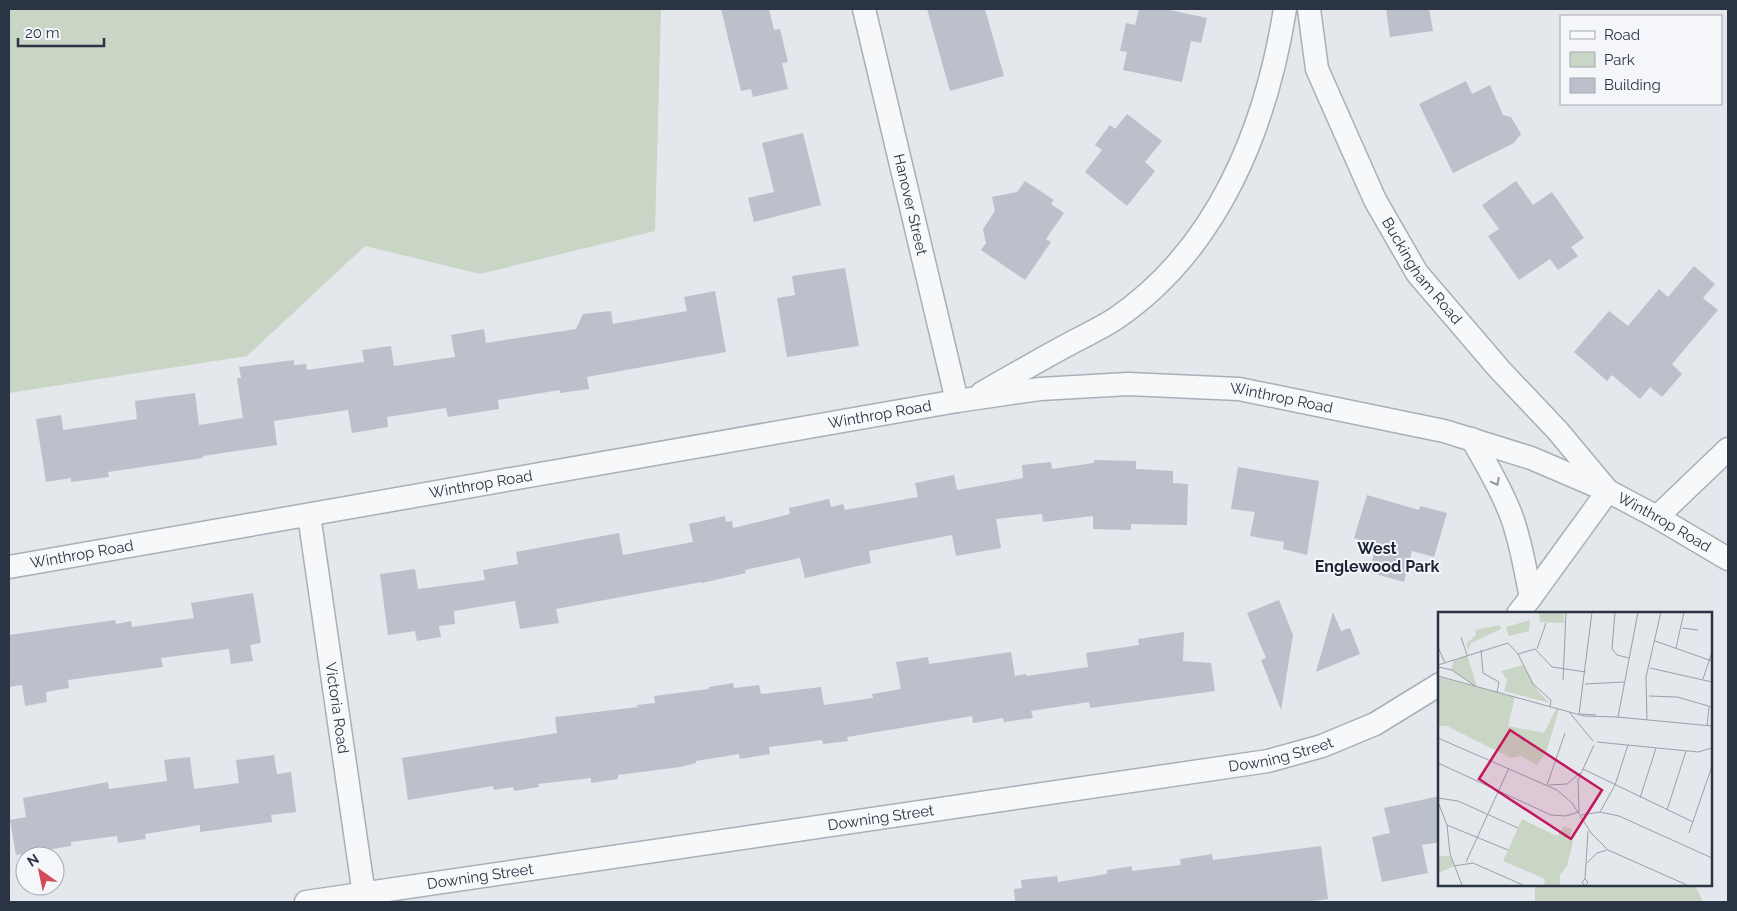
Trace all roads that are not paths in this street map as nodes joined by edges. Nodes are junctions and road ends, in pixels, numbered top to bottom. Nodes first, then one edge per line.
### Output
1 (864, 9) edge
2 (1285, 9) edge
3 (1309, 9) edge
4 (963, 400) junction
5 (1472, 439) junction
6 (1728, 449) edge
7 (1608, 491) junction
8 (309, 515) junction
9 (1658, 517) junction
10 (1728, 559) edge
11 (9, 567) edge
12 (1524, 606) edge
13 (1438, 685) edge
14 (365, 898) edge
15 (306, 902) edge

1 - 4 street, Hanover Street
2 - 4 street
3 - 7 street, Buckingham Road
4 - 5 street, Winthrop Road
4 - 8 street, Winthrop Road
5 - 7 street, Winthrop Road
5 -> 12 street
6 - 9 street
7 - 9 street, Winthrop Road
7 - 12 street
8 - 11 street, Winthrop Road
8 - 14 street, Victoria Road
9 - 10 street, Winthrop Road
13 - 14 street, Downing Street
14 - 15 street, Downing Street

